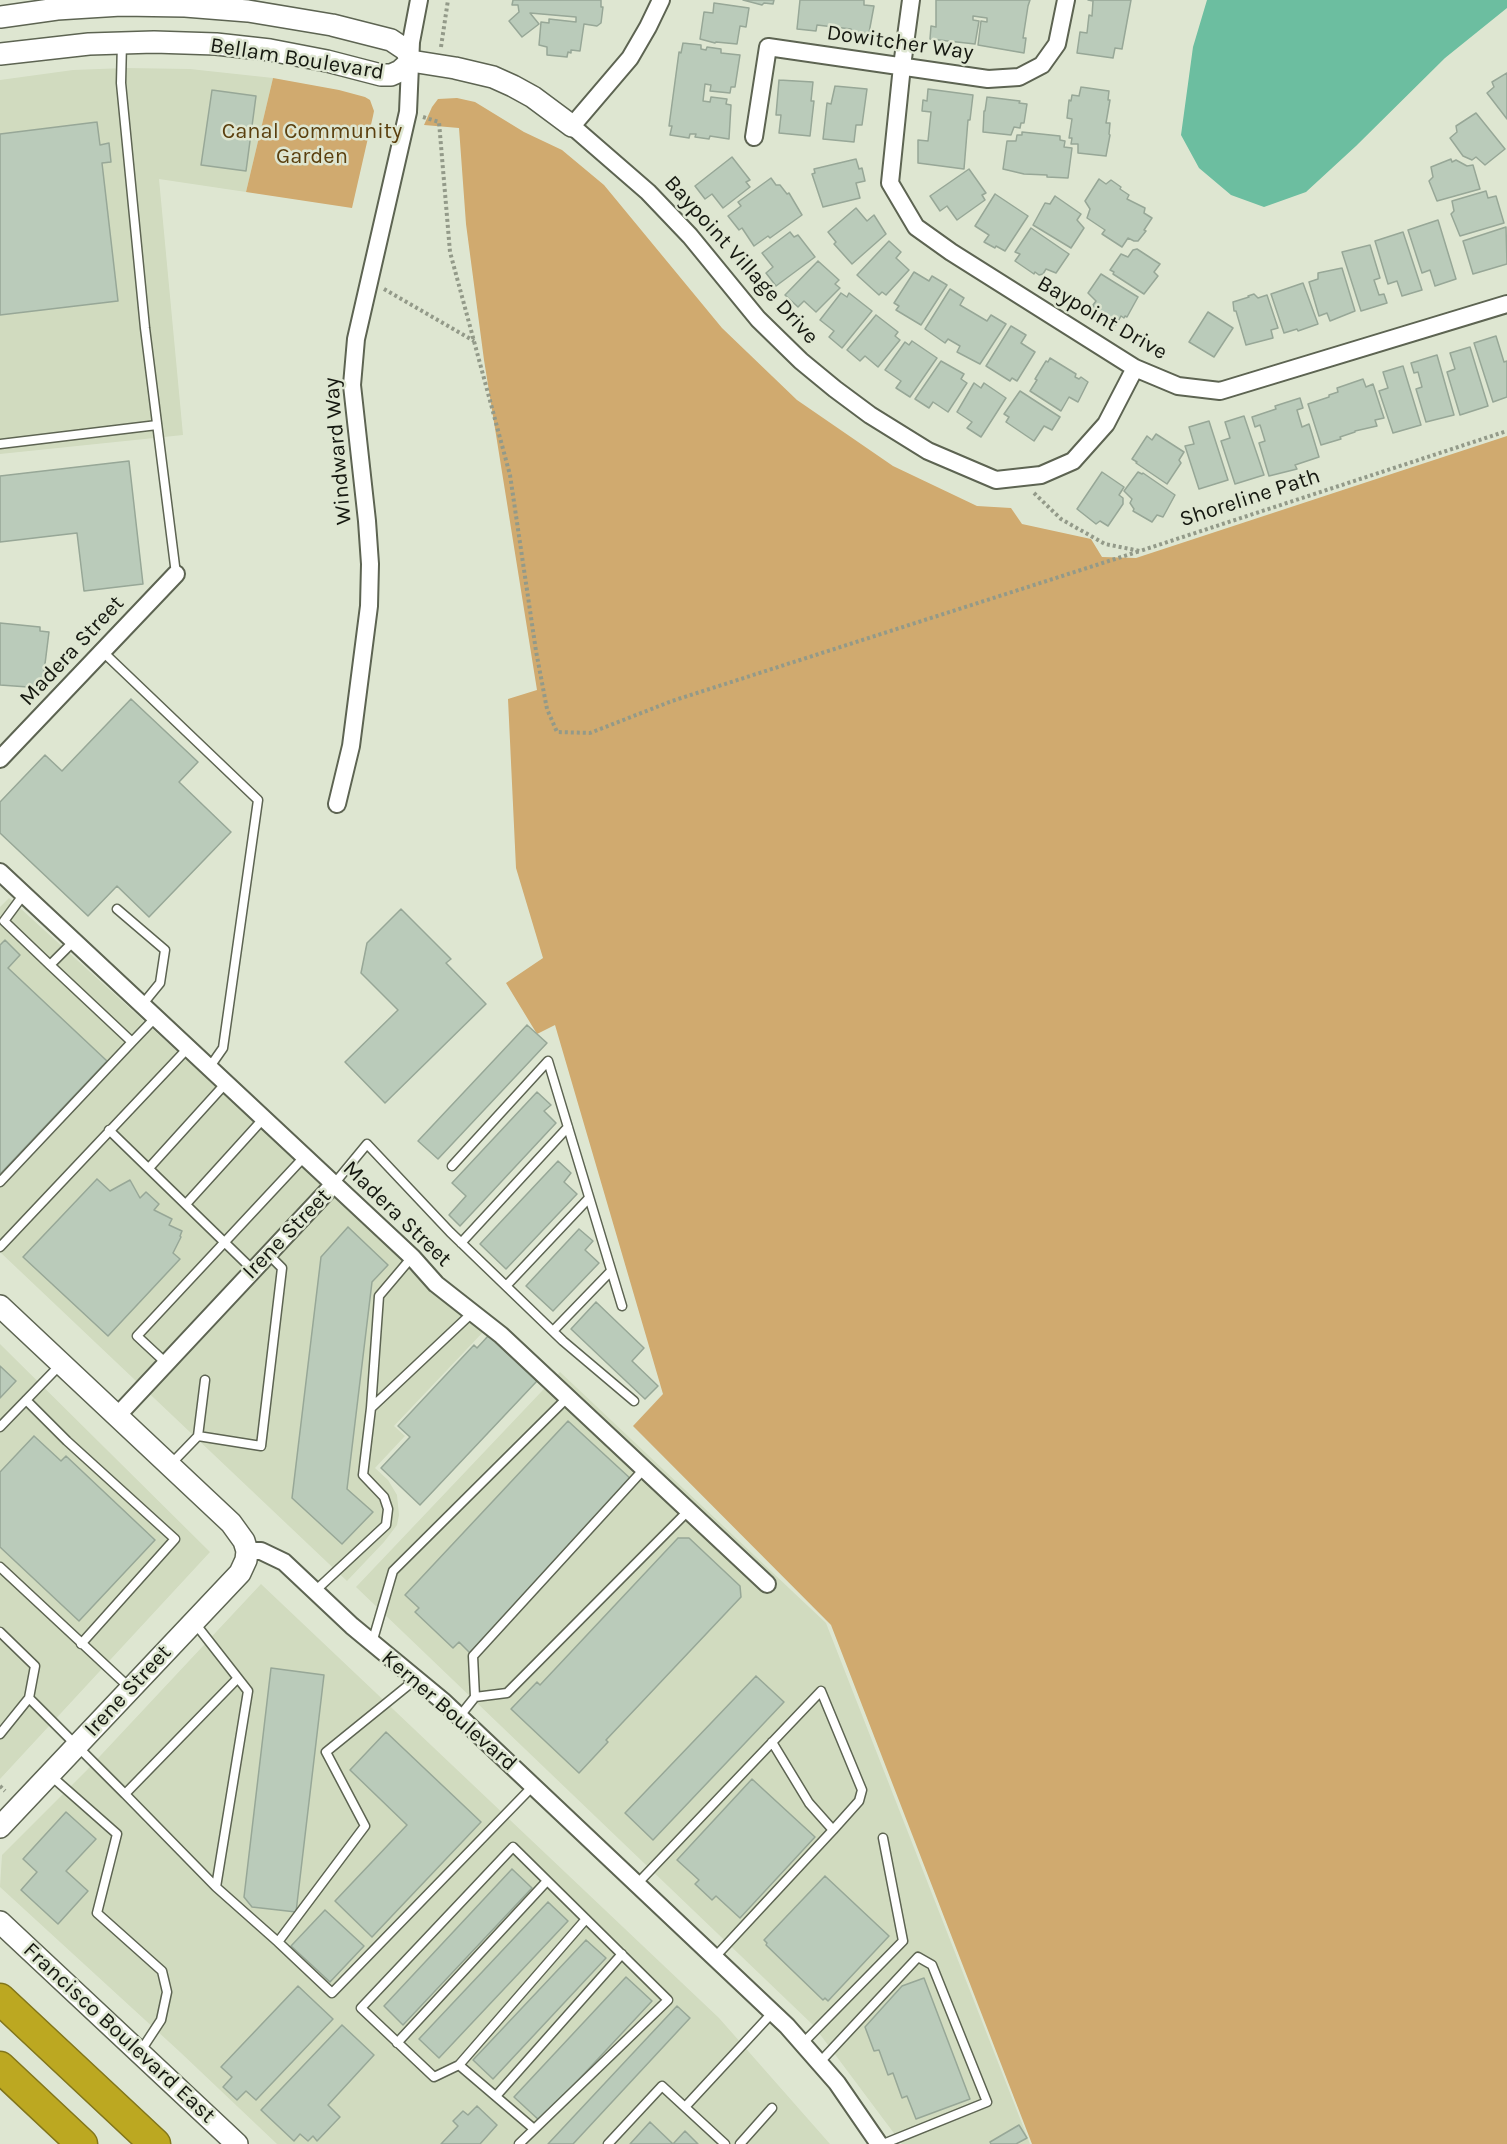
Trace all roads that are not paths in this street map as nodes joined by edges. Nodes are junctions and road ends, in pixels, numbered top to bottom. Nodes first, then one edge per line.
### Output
1 (419, 0) edge
2 (661, 0) edge
3 (911, 0) edge
4 (1066, 0) edge
5 (0, 17) edge
6 (122, 42) junction
7 (0, 54) edge
8 (411, 61) junction
9 (902, 66) junction
10 (572, 126) junction
11 (754, 137) dead end
12 (1507, 304) edge
13 (1135, 368) junction
14 (156, 425) junction
15 (0, 444) edge
16 (176, 574) joint
17 (102, 651) junction
18 (0, 759) edge
19 (337, 804) dead end
20 (0, 872) edge
21 (24, 894) junction
22 (117, 909) dead end
23 (74, 941) junction
24 (50, 965) junction
25 (141, 1005) junction
26 (155, 1018) junction
27 (132, 1042) junction
28 (188, 1048) junction
29 (209, 1068) junction
30 (226, 1083) junction
31 (264, 1118) junction
32 (568, 1127) junction
33 (109, 1130) junction
34 (305, 1156) junction
35 (452, 1166) dead end
36 (149, 1168) junction
37 (0, 1182) edge
38 (334, 1184) junction
39 (589, 1198) junction
40 (186, 1203) junction
41 (224, 1241) junction
42 (461, 1243) junction
43 (0, 1247) edge
44 (268, 1254) junction
45 (412, 1257) junction
46 (253, 1270) junction
47 (611, 1270) junction
48 (506, 1286) junction
49 (622, 1305) dead end
50 (0, 1306) edge
51 (472, 1313) junction
52 (553, 1331) junction
53 (166, 1363) junction
54 (62, 1364) junction
55 (206, 1380) dead end
56 (568, 1397) junction
57 (26, 1401) junction
58 (634, 1401) dead end
59 (371, 1408) junction
60 (117, 1416) junction
61 (0, 1427) edge
62 (198, 1436) junction
63 (169, 1465) junction
64 (645, 1469) junction
65 (688, 1510) junction
66 (247, 1551) junction
67 (0, 1567) edge
68 (767, 1584) dead end
69 (315, 1591) junction
70 (193, 1622) junction
71 (0, 1632) edge
72 (372, 1643) junction
73 (81, 1644) junction
74 (238, 1678) junction
75 (416, 1679) junction
76 (131, 1689) junction
77 (475, 1697) junction
78 (29, 1698) junction
79 (459, 1717) junction
80 (0, 1734) edge
81 (772, 1742) junction
82 (78, 1745) junction
83 (50, 1774) junction
84 (533, 1786) junction
85 (126, 1794) junction
86 (0, 1827) edge
87 (833, 1830) junction
88 (883, 1838) dead end
89 (547, 1881) junction
90 (637, 1884) junction
91 (216, 1887) junction
92 (586, 1919) junction
93 (0, 1922) edge
94 (278, 1942) junction
95 (622, 1954) junction
96 (715, 1957) junction
97 (0, 1999) edge
98 (773, 2012) junction
99 (397, 2043) junction
100 (803, 2043) junction
101 (139, 2052) junction
102 (820, 2062) junction
103 (459, 2065) junction
104 (0, 2067) edge
105 (496, 2096) junction
106 (685, 2107) junction
107 (772, 2108) dead end
108 (534, 2129) junction
109 (524, 2142) edge
110 (82, 2144) edge
111 (155, 2144) edge
112 (237, 2144) edge
113 (608, 2144) edge
114 (725, 2144) edge
115 (740, 2144) edge
116 (881, 2144) edge

1 - 8 street, Windward Way
2 - 10 street
3 - 9 street, Baypoint Drive
4 - 9 street, Dowitcher Way
5 - 8 street, Bellam Boulevard
6 - 7 street, Bellam Boulevard
6 - 8 street, Bellam Boulevard
6 - 14 lane
8 - 10 street, Bellam Boulevard
8 - 19 street, Windward Way
9 - 11 street, Dowitcher Way
9 - 13 street, Baypoint Drive
10 - 13 street, Baypoint Village Drive
12 - 13 street, Baypoint Drive
14 - 15 lane
14 - 16 lane
16 - 17 street, Madera Street
17 - 18 street, Madera Street
17 - 29 lane
20 - 21 street, Madera Street
21 - 23 street, Madera Street
21 - 24 lane
22 - 25 lane
23 - 24 lane
23 - 25 street, Madera Street
24 - 27 lane
25 - 26 street, Madera Street
26 - 27 lane
26 - 28 street, Madera Street
27 - 37 lane
28 - 29 street, Madera Street
28 - 33 lane
29 - 30 street, Madera Street
30 - 31 street, Madera Street
30 - 36 lane
31 - 34 street, Madera Street
31 - 40 lane
32 - 35 lane
32 - 39 lane
32 - 42 lane
33 - 36 lane
33 - 43 lane
34 - 38 street, Madera Street
34 - 41 lane
36 - 40 lane
38 - 42 lane
38 - 44 street, Irene Street
38 - 45 street, Madera Street
39 - 47 lane
39 - 48 lane
40 - 41 lane
41 - 46 lane
41 - 53 lane
42 - 48 lane
44 - 46 street, Irene Street
44 - 62 lane
45 - 51 street, Madera Street
45 - 59 lane
46 - 53 street, Irene Street
47 - 49 lane
47 - 52 lane
48 - 52 lane
50 - 54 street
51 - 56 street, Madera Street
51 - 59 lane
52 - 58 lane
53 - 60 street, Irene Street
54 - 57 lane
54 - 60 street
55 - 62 lane
56 - 64 street, Madera Street
56 - 72 lane
57 - 61 lane
57 - 73 lane
59 - 69 lane
60 - 63 street
62 - 63 lane
63 - 66 street
64 - 65 street, Madera Street
64 - 77 lane
65 - 68 street, Madera Street
65 - 77 lane
66 - 69 street, Kerner Boulevard
66 - 70 street, Irene Street
67 - 73 lane
69 - 72 street, Kerner Boulevard
70 - 74 lane
70 - 76 street, Irene Street
71 - 78 lane
72 - 75 street, Kerner Boulevard
73 - 76 lane
74 - 85 lane
74 - 91 lane
75 - 79 street, Kerner Boulevard
75 - 94 lane
76 - 82 street, Irene Street
77 - 79 lane
78 - 80 lane
78 - 82 lane
79 - 84 street, Kerner Boulevard
81 - 87 lane
81 - 87 lane
81 - 90 lane
82 - 83 street, Irene Street
82 - 85 lane
83 - 86 street, Irene Street
83 - 101 lane
84 - 90 street, Kerner Boulevard
84 - 94 lane
85 - 91 lane
87 - 96 lane
88 - 100 lane
89 - 92 lane
89 - 99 lane
89 - 99 lane
90 - 96 street, Kerner Boulevard
91 - 94 lane
92 - 95 lane
92 - 103 lane
93 - 101 street, Francisco Boulevard East
95 - 105 lane
95 - 108 lane
96 - 98 street, Kerner Boulevard
97 - 111 highway
98 - 100 street, Kerner Boulevard
98 - 106 lane
99 - 103 lane
100 - 102 street, Kerner Boulevard
101 - 112 street, Francisco Boulevard East
102 - 116 street, Kerner Boulevard
102 - 116 lane
103 - 105 lane
104 - 110 highway
105 - 108 lane
106 - 113 lane
106 - 114 lane
107 - 115 lane
108 - 109 lane

